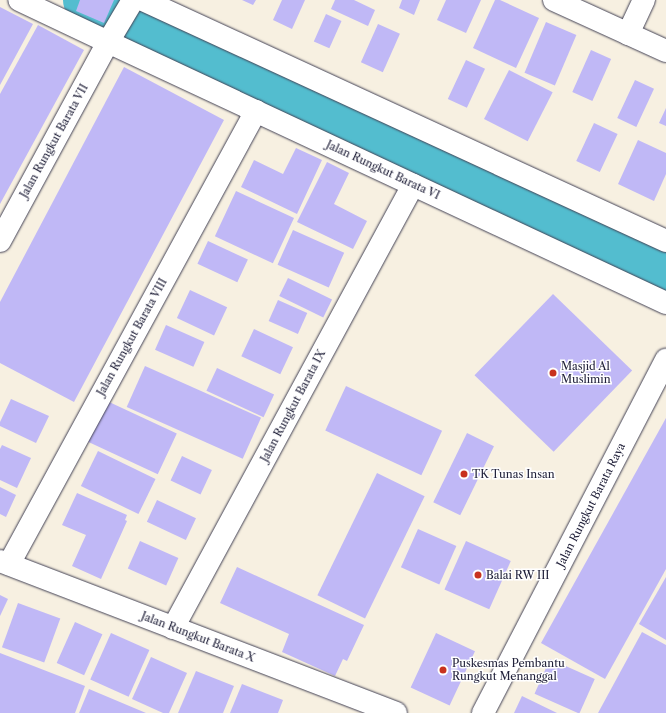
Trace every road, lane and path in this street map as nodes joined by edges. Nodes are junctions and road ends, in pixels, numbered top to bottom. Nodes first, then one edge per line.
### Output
1 (19, 0) edge
2 (554, 0) edge
3 (644, 0) edge
4 (134, 3) edge
5 (628, 34) junction
6 (111, 38) junction
7 (666, 51) edge
8 (256, 111) junction
9 (413, 185) junction
10 (0, 240) edge
11 (666, 241) edge
12 (666, 303) edge
13 (666, 360) edge
14 (4, 563) edge
15 (173, 628) junction
16 (396, 713) edge
17 (483, 713) edge

1 - 6 street, Jalan Rungkut Barata VI
2 - 5 street
3 - 5 street
4 - 6 street, Jalan Rungkut Barata VII
4 - 11 street
5 - 7 street
6 - 8 street, Jalan Rungkut Barata VI
6 - 10 street, Jalan Rungkut Barata VII
8 - 9 street, Jalan Rungkut Barata VI
8 - 14 street, Jalan Rungkut Barata VIII
9 - 12 street, Jalan Rungkut Barata VI
9 - 15 street, Jalan Rungkut Barata IX
13 - 17 street, Jalan Rungkut Barata Raya
14 - 15 street, Jalan Rungkut Barata X
15 - 16 street, Jalan Rungkut Barata X

